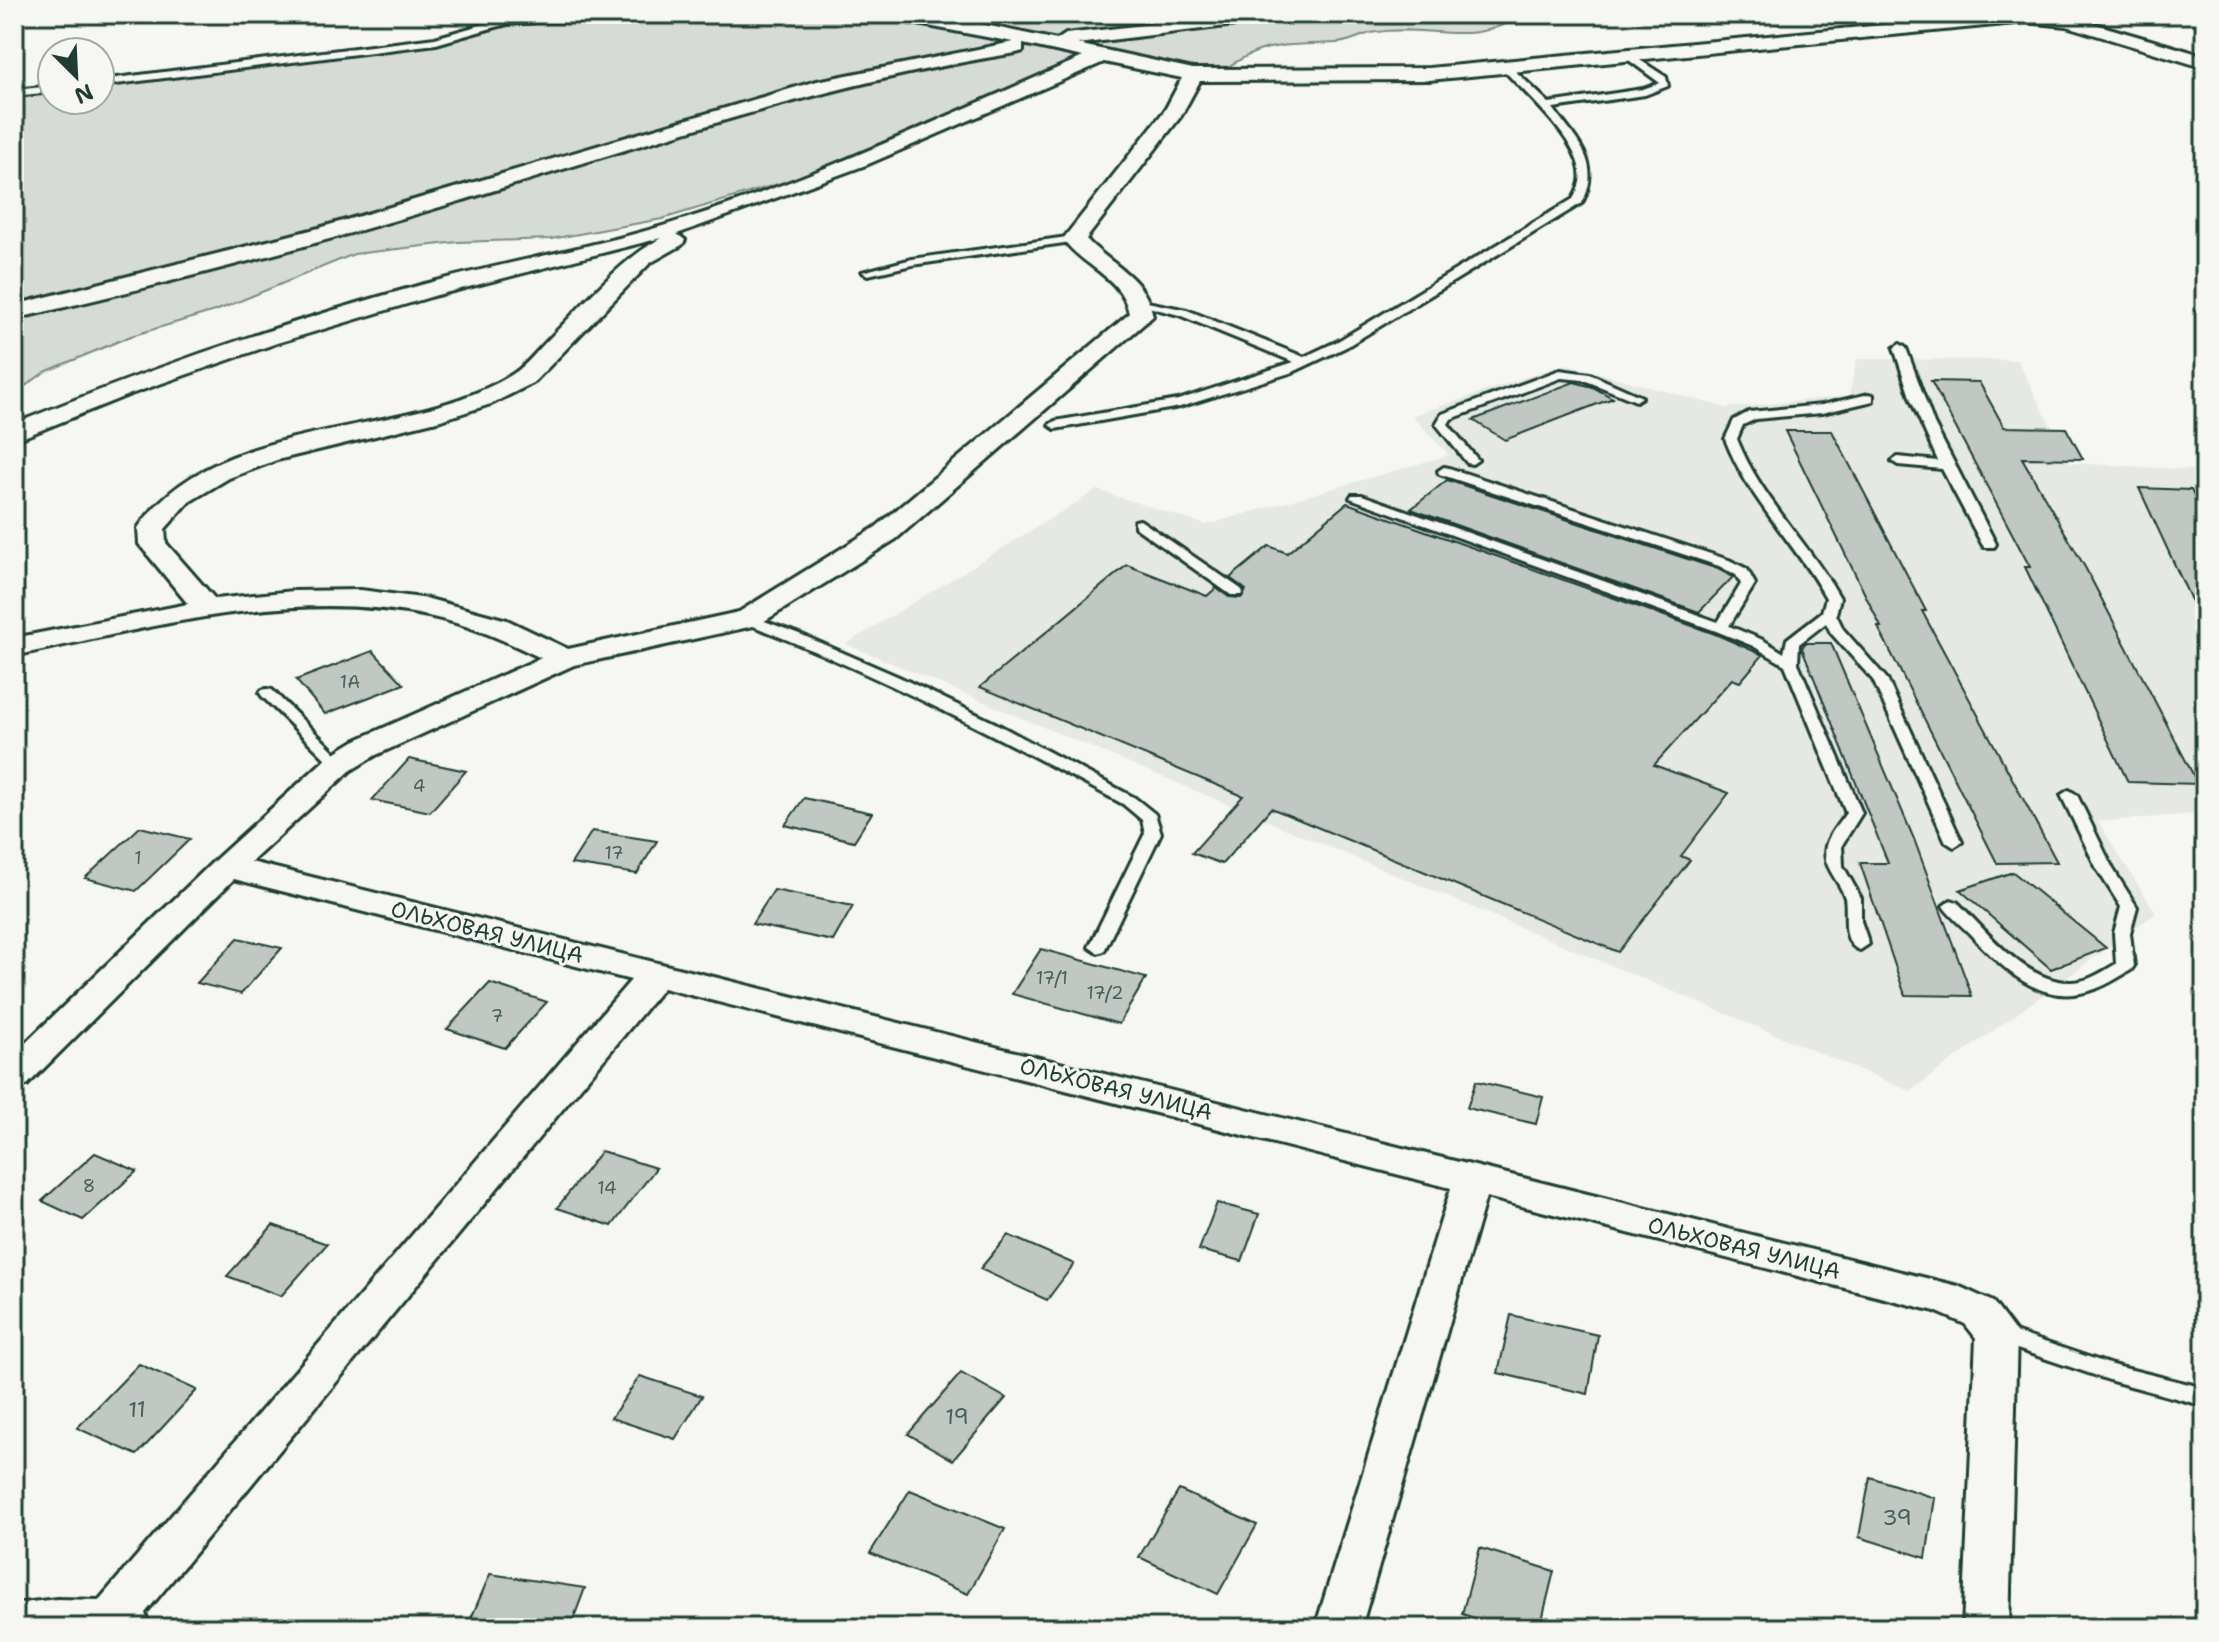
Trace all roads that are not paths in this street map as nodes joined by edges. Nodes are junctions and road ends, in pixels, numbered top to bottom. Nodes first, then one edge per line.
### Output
1 (618, 14) edge
2 (740, 14) edge
3 (747, 14) edge
4 (891, 14) edge
5 (1285, 14) edge
6 (2057, 16) edge
7 (947, 17) edge
8 (1037, 44) junction
9 (1101, 56) junction
10 (1629, 56) junction
11 (2205, 62) edge
12 (1505, 66) junction
13 (1193, 75) junction
14 (116, 81) edge
15 (36, 91) edge
16 (14, 93) edge
17 (1547, 106) junction
18 (692, 224) junction
19 (1074, 239) junction
20 (868, 272) dead end
21 (1141, 302) junction
22 (14, 312) edge
23 (1900, 348) dead end
24 (1304, 361) junction
25 (1636, 397) dead end
26 (1869, 398) dead end
27 (1055, 425) dead end
28 (14, 433) edge
29 (1472, 460) dead end
30 (1898, 461) dead end
31 (1945, 465) junction
32 (1444, 471) dead end
33 (1357, 498) dead end
34 (1140, 524) dead end
35 (1989, 544) dead end
36 (1236, 592) dead end
37 (207, 608) junction
38 (1829, 614) junction
39 (748, 619) junction
40 (1721, 628) junction
41 (14, 647) edge
42 (565, 658) junction
43 (1791, 663) junction
44 (267, 693) dead end
45 (339, 764) junction
46 (2069, 795) dead end
47 (1954, 842) dead end
48 (227, 867) junction
49 (1951, 906) dead end
50 (1860, 944) dead end
51 (1098, 947) dead end
52 (655, 975) junction
53 (14, 1076) edge
54 (1472, 1181) junction
55 (1997, 1334) junction
56 (2205, 1397) edge
57 (14, 1625) edge
58 (121, 1625) edge
59 (1338, 1628) edge
60 (1986, 1628) edge

1 - 14 lane
2 - 3 lane
4 - 7 street
5 - 8 street
6 - 10 street
6 - 11 street
7 - 8 street
8 - 9 street
8 - 22 street
9 - 13 street
9 - 18 street
10 - 12 street
10 - 17 lane
12 - 13 street
12 - 17 lane
13 - 19 street
15 - 16 lane
17 - 24 lane
18 - 28 street
18 - 37 street
19 - 20 lane
19 - 21 street
21 - 24 lane
21 - 39 street
23 - 31 lane
24 - 27 lane
25 - 29 lane
26 - 38 lane
30 - 31 lane
31 - 35 lane
32 - 40 lane
33 - 40 lane
34 - 36 lane
37 - 41 street
37 - 42 street
38 - 43 lane
38 - 47 lane
39 - 42 street
39 - 51 lane
40 - 43 lane
42 - 45 street
43 - 50 lane
44 - 45 lane
45 - 48 street
46 - 49 lane
48 - 52 street, ОЛЬХОВАЯ УЛИЦА
48 - 53 street
52 - 54 street, ОЛЬХОВАЯ УЛИЦА
52 - 58 street
54 - 55 street, ОЛЬХОВАЯ УЛИЦА
54 - 59 street
55 - 56 lane
55 - 60 street
57 - 58 street

